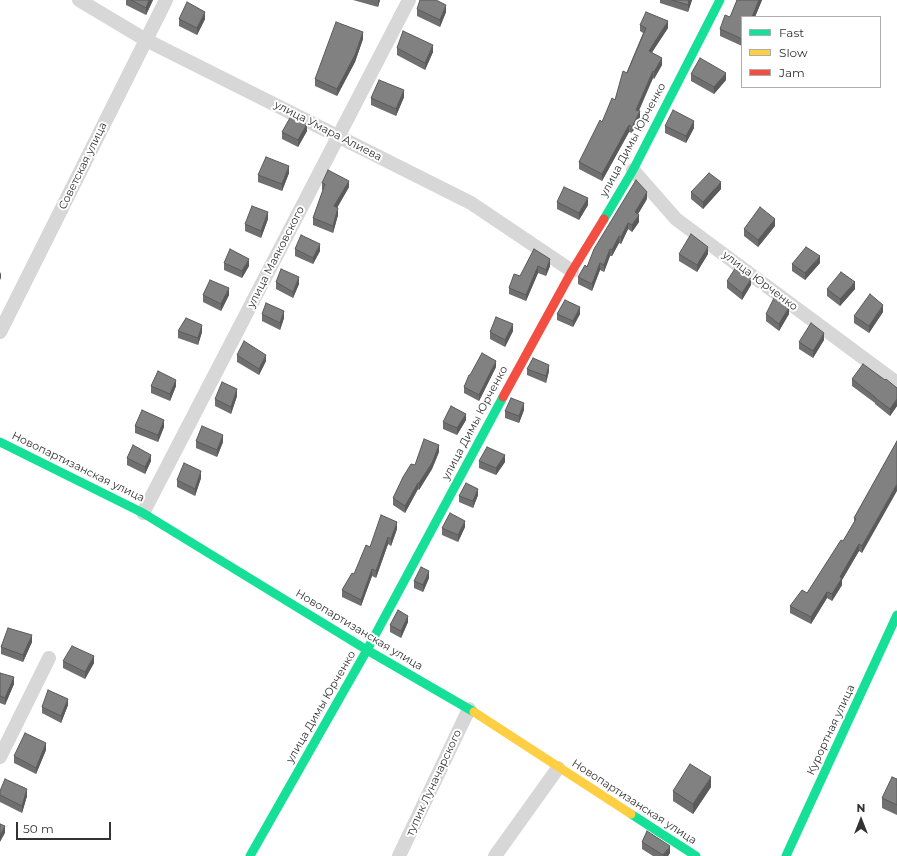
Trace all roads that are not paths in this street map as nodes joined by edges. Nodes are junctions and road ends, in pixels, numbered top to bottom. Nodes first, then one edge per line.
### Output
1 (79, 0) edge
2 (166, 0) edge
3 (409, 0) edge
4 (720, 0) edge
5 (146, 40) junction
6 (338, 136) junction
7 (633, 170) junction
8 (572, 271) junction
9 (0, 332) edge
10 (897, 383) edge
11 (0, 442) edge
12 (143, 513) junction
13 (897, 617) edge
14 (367, 650) junction
15 (49, 658) dead end
16 (469, 709) junction
17 (0, 756) edge
18 (558, 768) junction
19 (250, 856) edge
20 (399, 856) edge
21 (495, 856) edge
22 (696, 856) edge
23 (786, 856) edge

1 - 5 street, улица Умара Алиева
2 - 5 street, Советская улица
3 - 6 street, улица Маяковского
4 - 7 street, улица Димы Юрченко
5 - 6 street, улица Умара Алиева
5 - 9 street, Советская улица
6 - 8 street, улица Умара Алиева
6 - 12 street, улица Маяковского
7 - 8 street, улица Димы Юрченко
7 - 10 street, улица Юрченко
8 - 14 street, улица Димы Юрченко
11 - 12 street, Новопартизанская улица
12 - 14 street, Новопартизанская улица
13 - 23 street, Курортная улица
14 - 16 street, Новопартизанская улица
14 - 19 street, улица Димы Юрченко
15 - 17 street
16 - 18 street, Новопартизанская улица
16 - 20 street, тупик Луначарского
18 - 21 street
18 - 22 street, Новопартизанская улица

